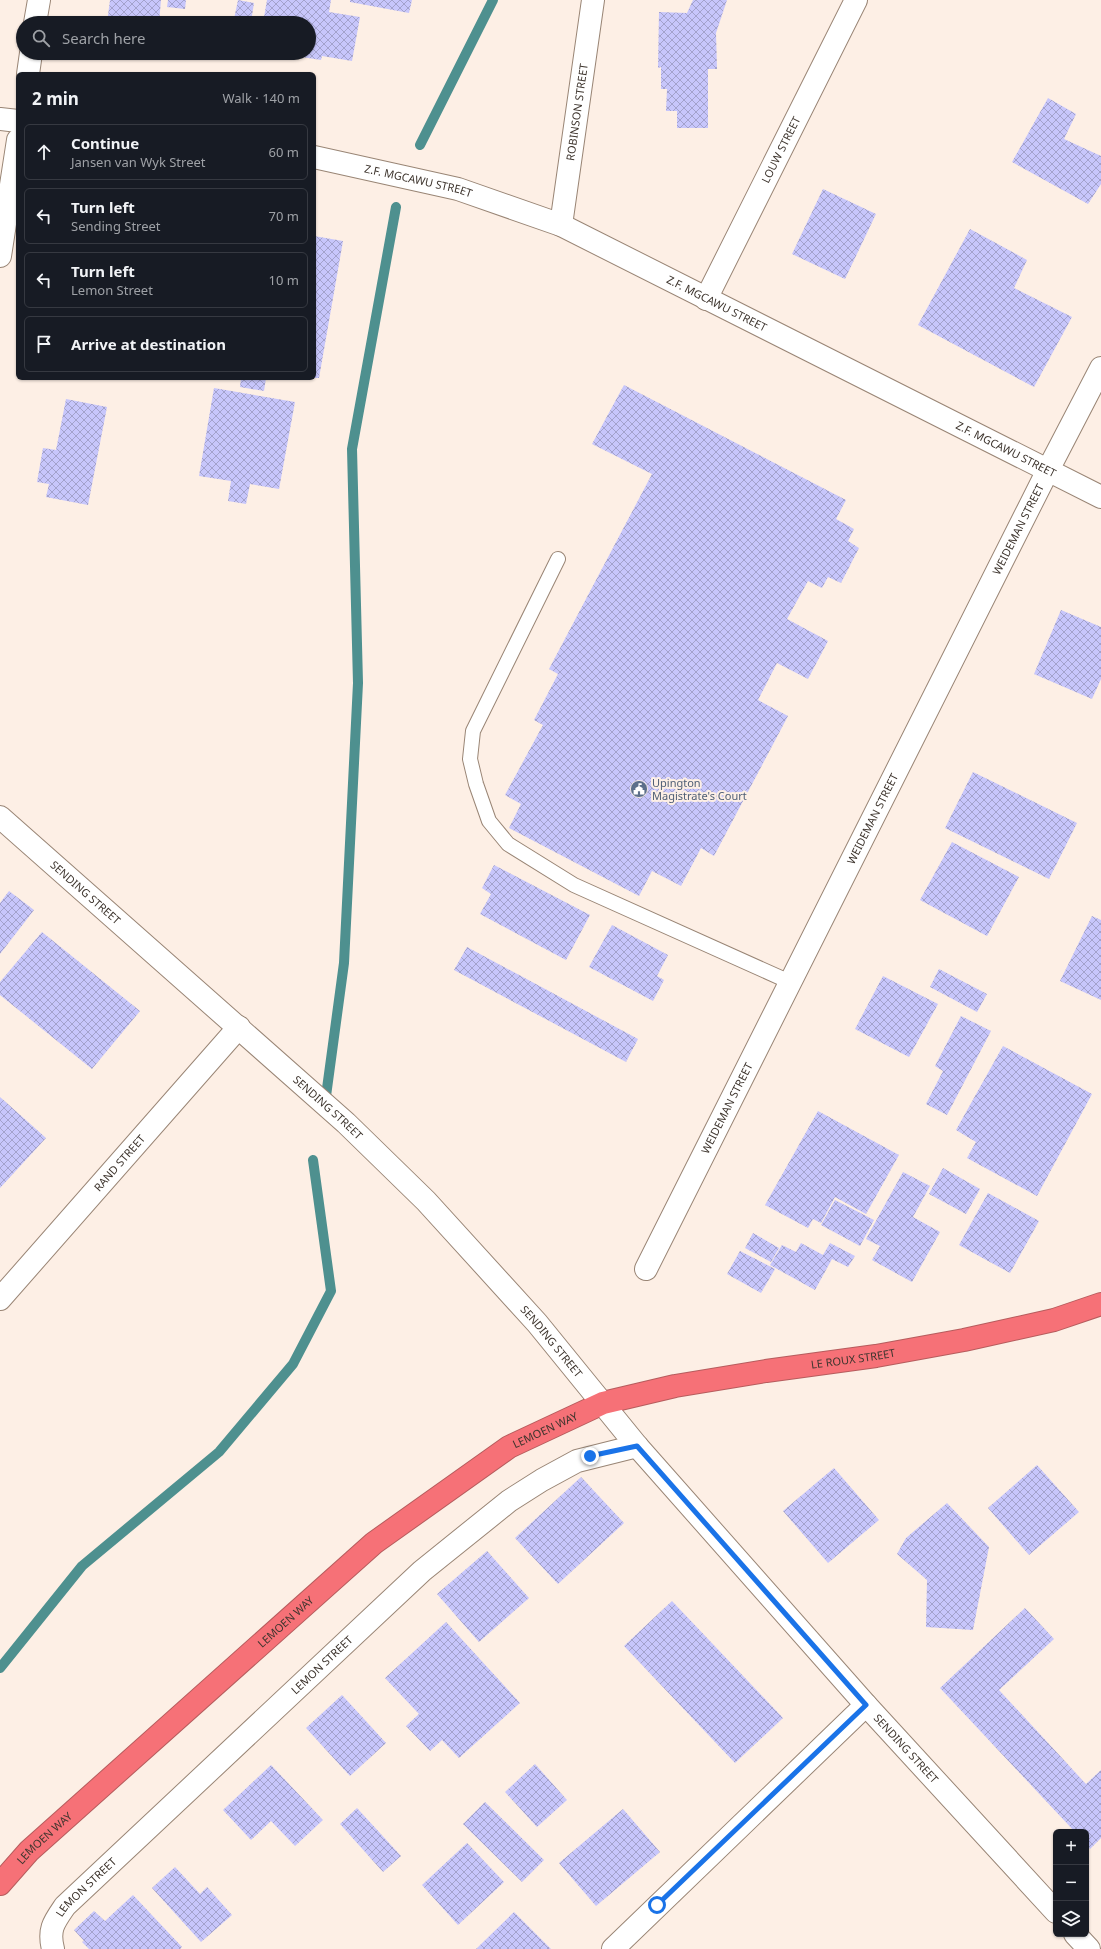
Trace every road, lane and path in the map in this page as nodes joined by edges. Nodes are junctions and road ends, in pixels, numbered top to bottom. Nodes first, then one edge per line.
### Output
1 (39, 0) edge
2 (593, 0) edge
3 (856, 0) edge
4 (36, 16) edge
5 (30, 60) edge
6 (28, 72) edge
7 (0, 119) edge
8 (16, 122) edge
9 (16, 153) edge
10 (316, 157) edge
11 (561, 225) junction
12 (0, 256) edge
13 (706, 299) junction
14 (1101, 368) edge
15 (1048, 470) junction
16 (1101, 498) edge
17 (558, 558) dead end
18 (0, 816) edge
19 (790, 982) junction
20 (239, 1027) junction
21 (646, 1269) dead end
22 (0, 1299) edge
23 (1101, 1304) edge
24 (603, 1403) junction
25 (637, 1446) junction
26 (866, 1705) junction
27 (0, 1884) edge
28 (1053, 1909) edge
29 (1079, 1937) edge
30 (52, 1944) edge
31 (613, 1949) edge
32 (1089, 1949) edge

1 - 4 street
2 - 11 street, ROBINSON STREET
3 - 13 street, LOUW STREET
5 - 6 street
7 - 8 street
9 - 12 street
10 - 11 street, Z.F. MGCAWU STREET
11 - 13 street, Z.F. MGCAWU STREET
13 - 15 street, Z.F. MGCAWU STREET
14 - 15 street, WEIDEMAN STREET
15 - 16 street, Z.F. MGCAWU STREET
15 - 19 street, WEIDEMAN STREET
17 - 19 lane
18 - 20 street, SENDING STREET
19 - 21 street, WEIDEMAN STREET
20 - 22 street, RAND STREET
20 - 24 street, SENDING STREET
23 - 24 highway, LE ROUX STREET
24 - 25 street, SENDING STREET
24 - 27 highway, LEMOEN WAY
25 - 26 street, SENDING STREET
25 - 30 street, LEMON STREET
26 - 28 street, SENDING STREET
26 - 31 street
29 - 32 street

